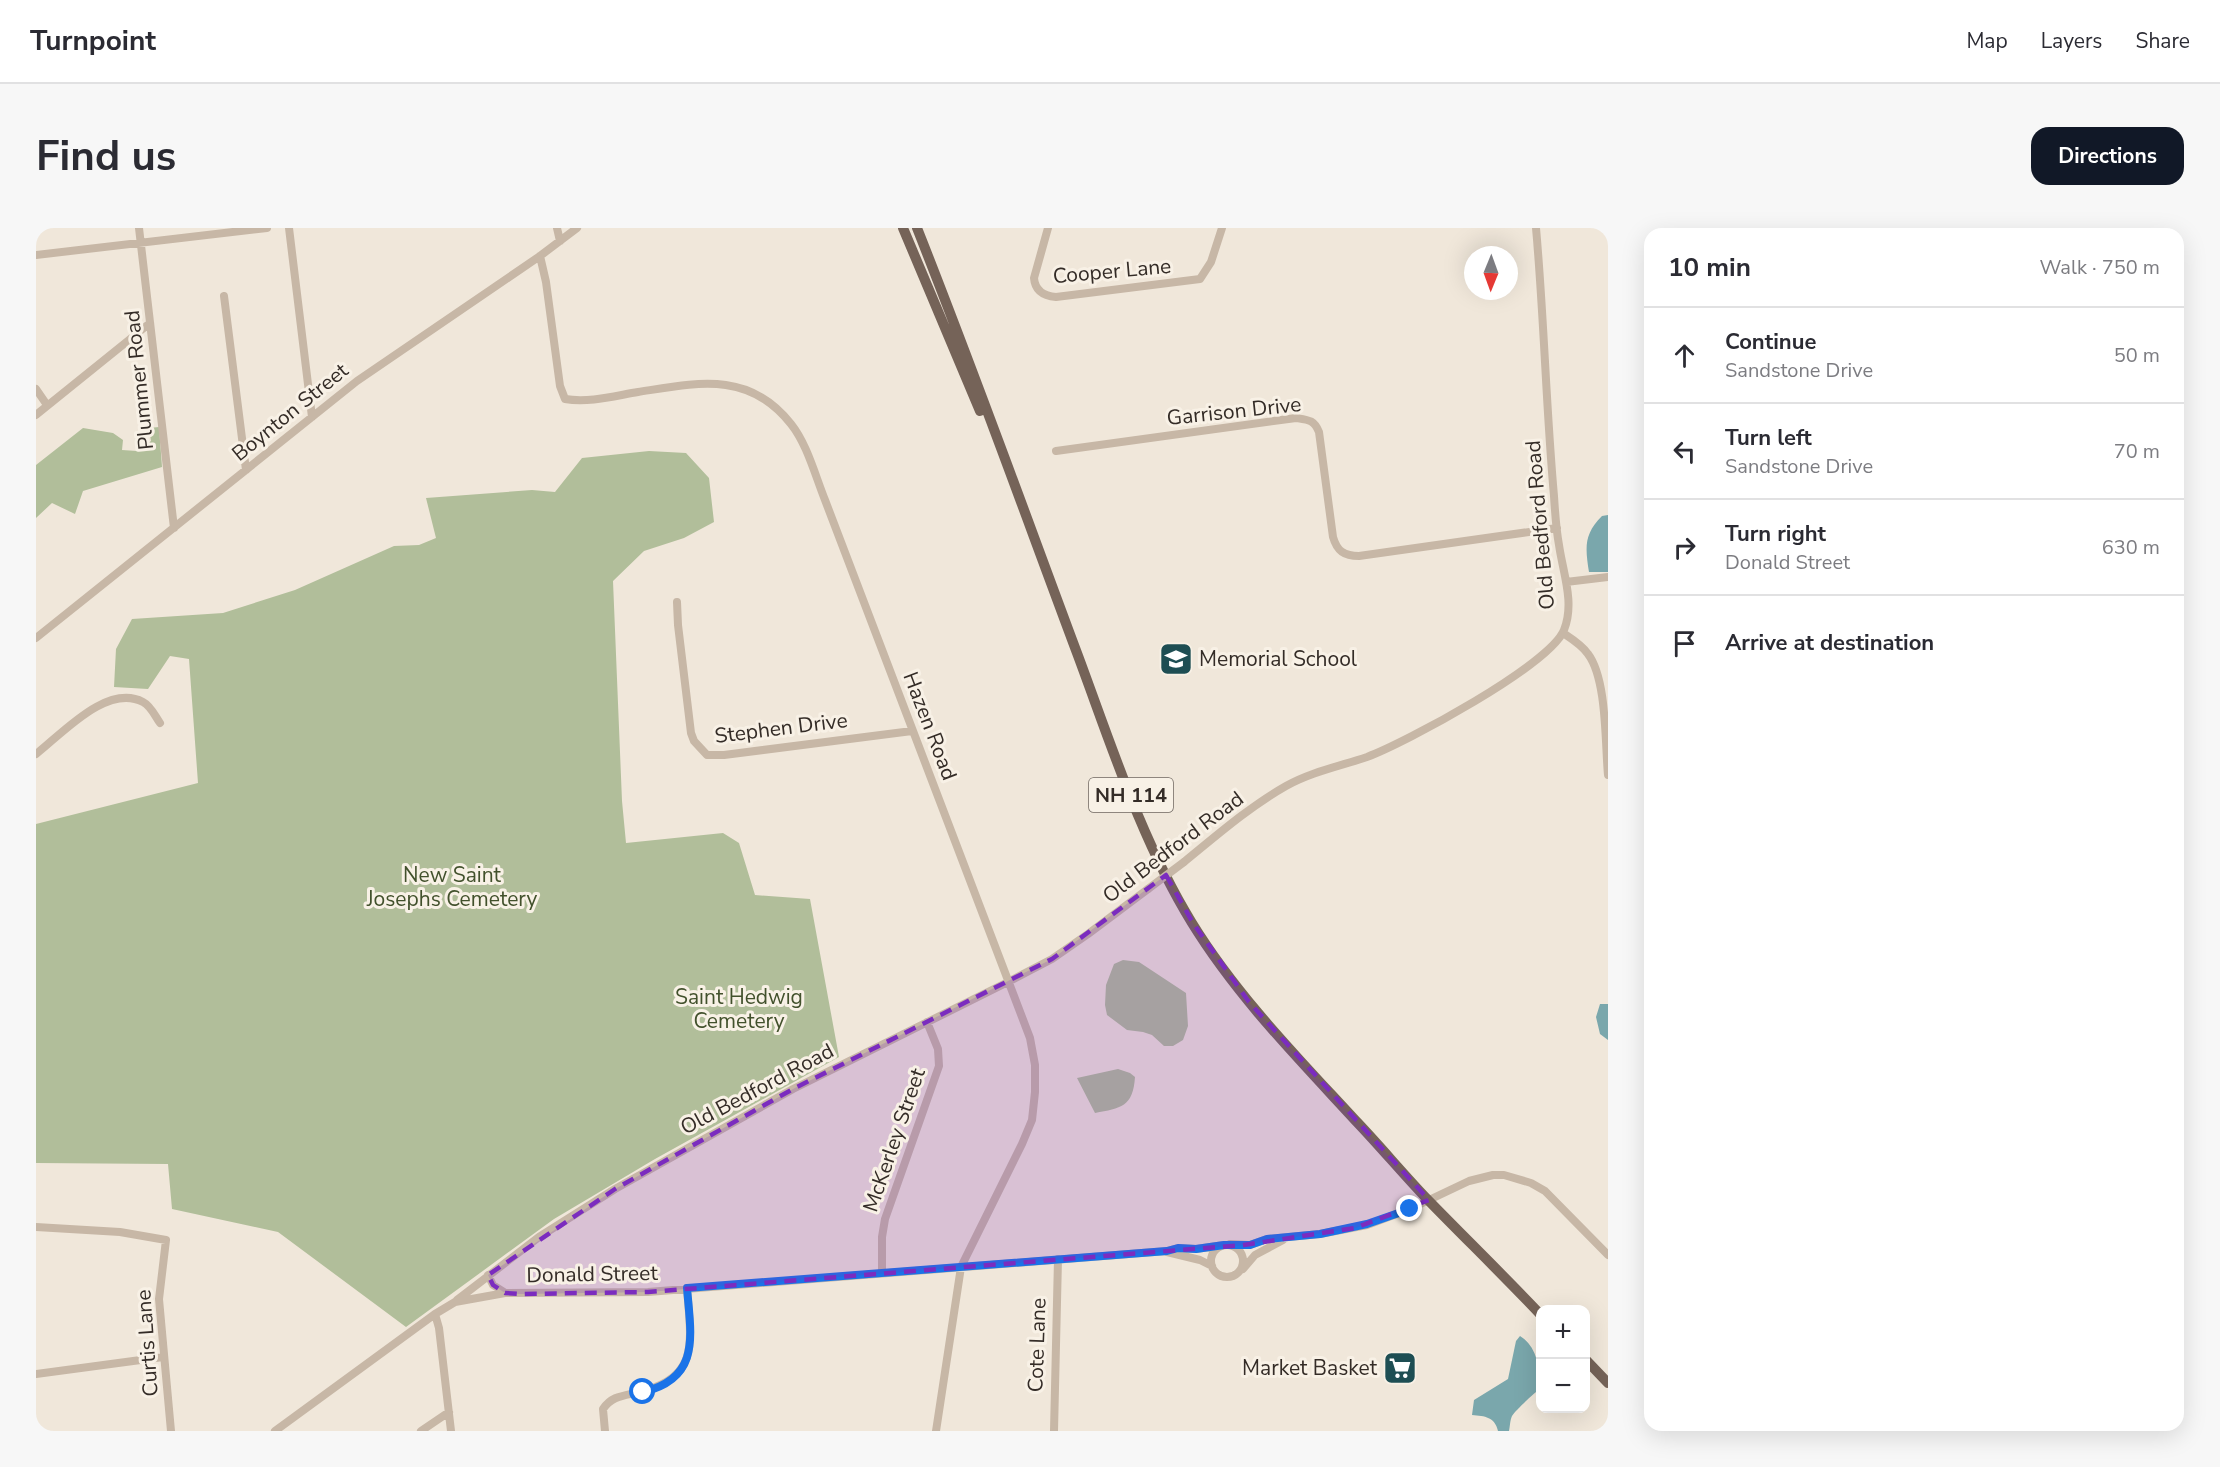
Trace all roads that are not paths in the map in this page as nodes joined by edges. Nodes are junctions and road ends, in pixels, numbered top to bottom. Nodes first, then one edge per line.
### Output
1 (140, 228) edge
2 (267, 228) edge
3 (289, 228) edge
4 (557, 228) edge
5 (577, 228) edge
6 (903, 228) edge
7 (917, 228) edge
8 (1048, 228) edge
9 (1222, 228) edge
10 (1536, 228) edge
11 (560, 241) junction
12 (141, 243) junction
13 (36, 255) edge
14 (540, 256) junction
15 (224, 296) dead end
16 (150, 323) junction
17 (36, 389) edge
18 (47, 405) junction
19 (36, 415) edge
20 (312, 417) junction
21 (1056, 451) dead end
22 (246, 470) junction
23 (1017, 493) junction
24 (174, 528) junction
25 (1557, 528) junction
26 (1608, 577) edge
27 (1566, 582) junction
28 (677, 602) dead end
29 (1563, 633) junction
30 (36, 638) edge
31 (160, 723) dead end
32 (912, 731) junction
33 (36, 754) edge
34 (1608, 775) edge
35 (1008, 982) junction
36 (927, 1022) junction
37 (1429, 1200) junction
38 (36, 1227) edge
39 (1289, 1238) junction
40 (1227, 1244) junction
41 (1167, 1251) junction
42 (1608, 1255) edge
43 (1058, 1259) junction
44 (1212, 1266) junction
45 (961, 1267) junction
46 (1242, 1270) junction
47 (882, 1272) junction
48 (488, 1275) junction
49 (687, 1288) junction
50 (505, 1293) junction
51 (455, 1302) junction
52 (1536, 1310) edge
53 (435, 1314) junction
54 (163, 1357) junction
55 (1590, 1364) edge
56 (36, 1374) edge
57 (1608, 1383) edge
58 (449, 1412) junction
59 (279, 1430) edge
60 (171, 1431) edge
61 (421, 1431) edge
62 (451, 1431) edge
63 (605, 1431) edge
64 (936, 1431) edge
65 (1054, 1431) edge

1 - 12 street, Plummer Road
2 - 12 street
3 - 20 street
4 - 11 street
5 - 11 street, Boynton Street
6 - 23 main road, NH 114
7 - 23 main road, NH 114
8 - 9 street, Cooper Lane
10 - 25 street, Old Bedford Road
11 - 14 street, Boynton Street
12 - 13 street
12 - 16 street, Plummer Road
14 - 20 street, Boynton Street
14 - 32 street, Hazen Road
15 - 22 street
16 - 18 street
16 - 24 street, Plummer Road
17 - 18 street
18 - 19 street
20 - 22 street, Boynton Street
21 - 25 street, Garrison Drive
22 - 24 street, Boynton Street
23 - 37 main road, NH 114
24 - 30 street, Boynton Street
25 - 27 street, Old Bedford Road
26 - 27 street
27 - 29 street, Old Bedford Road
28 - 32 street, Stephen Drive
29 - 34 street
29 - 35 street, Old Bedford Road, bridge
31 - 33 street
32 - 35 street, Hazen Road
35 - 36 street, Old Bedford Road
35 - 45 street, Hazen Road
36 - 47 street, McKerley Street
36 - 48 street, Old Bedford Road
37 - 39 street, Donald Street
37 - 42 street, Donald Street
37 - 52 main road, NH 114
38 - 54 street, Curtis Lane
39 - 40 street, Donald Street
39 - 46 street, Donald Street
40 - 41 street, Donald Street
40 - 44 street
40 - 46 street
41 - 43 street, Donald Street
41 - 44 street, Donald Street
43 - 45 street, Donald Street
43 - 65 street, Cote Lane
44 - 46 street, Donald Street
45 - 47 street, Donald Street
45 - 64 street, Hazen Road
47 - 49 street, Donald Street
48 - 50 street
48 - 51 street, Old Bedford Road
49 - 50 street, Donald Street
49 - 63 street
50 - 51 street, Donald Street
51 - 53 street, Donald Street
53 - 58 street
53 - 59 street, Donald Street
54 - 56 street
54 - 60 street, Curtis Lane
55 - 57 main road
58 - 61 street
58 - 62 street

